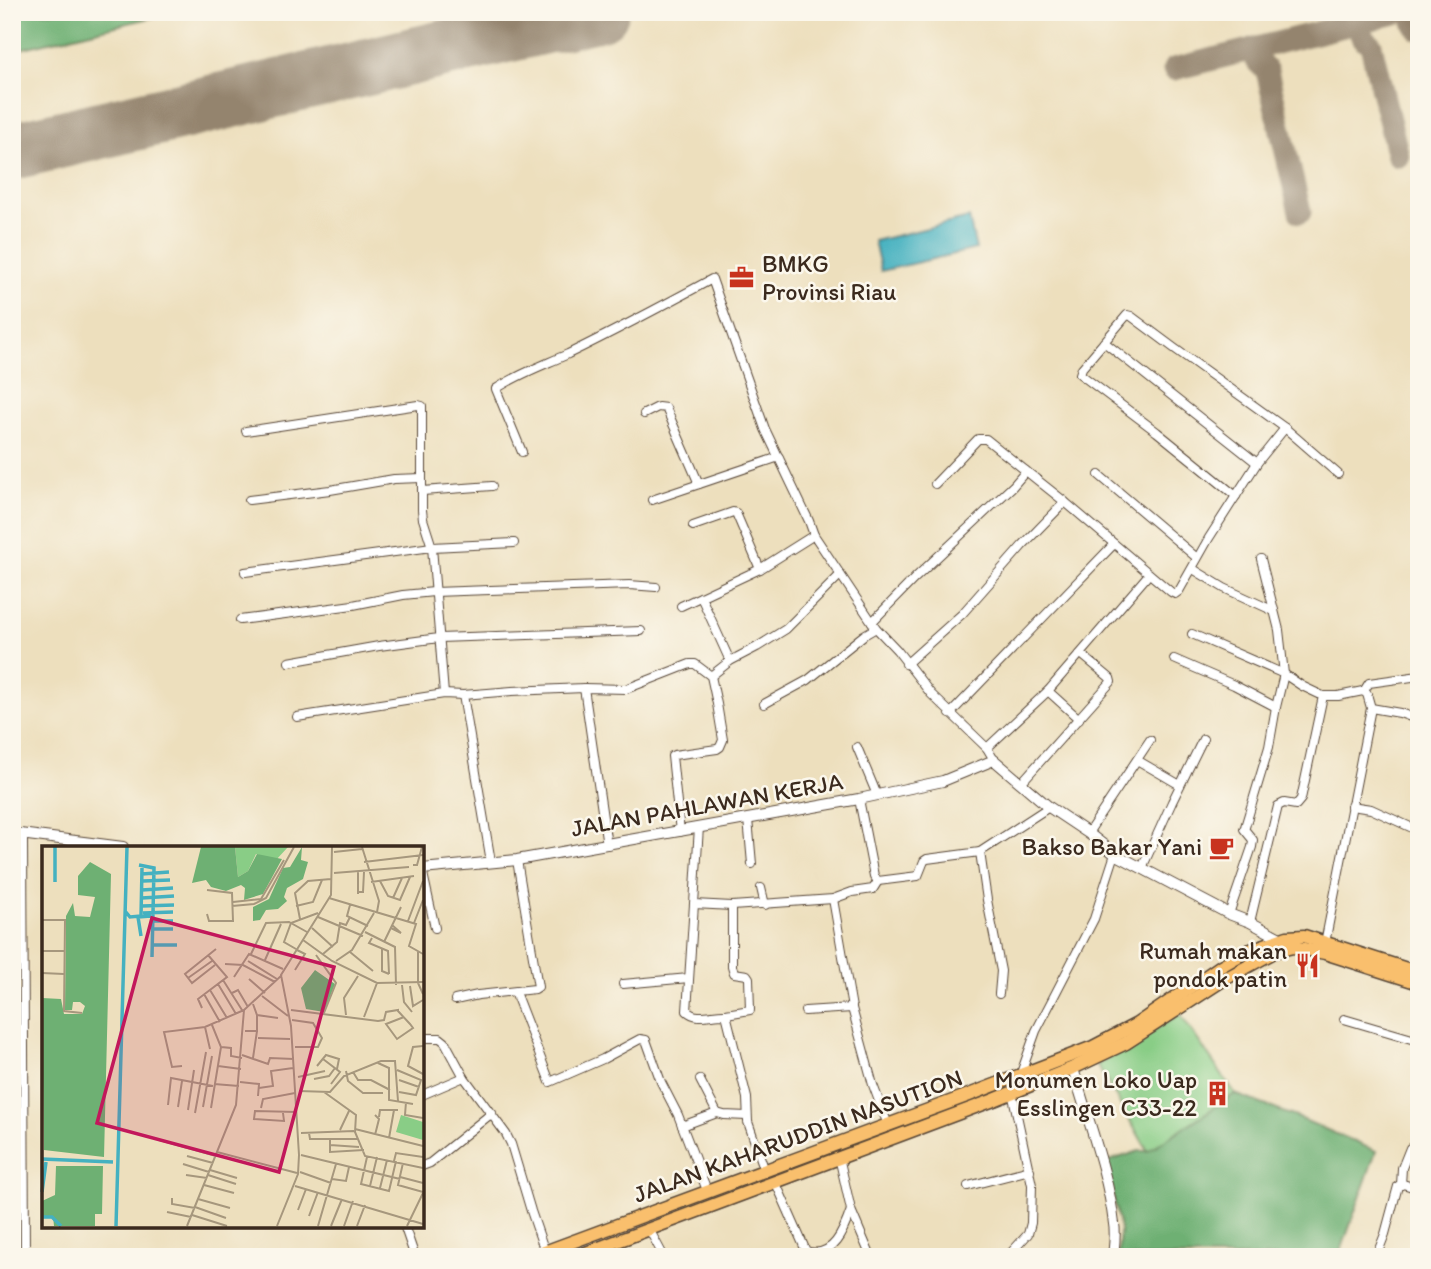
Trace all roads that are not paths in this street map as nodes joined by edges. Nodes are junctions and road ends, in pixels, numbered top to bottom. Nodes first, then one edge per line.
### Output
1 (1104, 342) junction
2 (644, 414) dead end
3 (1285, 428) junction
4 (246, 430) dead end
5 (522, 452) dead end
6 (779, 457) junction
7 (1257, 463) junction
8 (1026, 471) junction
9 (1338, 474) dead end
10 (1099, 475) dead end
11 (422, 478) junction
12 (699, 484) junction
13 (934, 484) dead end
14 (492, 486) dead end
15 (422, 492) junction
16 (1236, 496) junction
17 (249, 500) dead end
18 (652, 500) dead end
19 (1065, 502) junction
20 (694, 526) dead end
21 (814, 535) junction
22 (514, 543) dead end
23 (1114, 544) junction
24 (432, 547) junction
25 (1197, 558) junction
26 (1261, 559) dead end
27 (760, 569) junction
28 (1193, 569) junction
29 (245, 572) dead end
30 (840, 575) junction
31 (1149, 575) junction
32 (656, 587) dead end
33 (434, 592) junction
34 (701, 597) junction
35 (681, 606) dead end
36 (1275, 611) junction
37 (240, 620) dead end
38 (874, 625) junction
39 (641, 631) dead end
40 (1192, 634) dead end
41 (439, 638) junction
42 (1081, 654) junction
43 (1174, 659) dead end
44 (289, 662) dead end
45 (730, 662) junction
46 (906, 664) junction
47 (1284, 674) junction
48 (711, 676) junction
49 (1419, 676) edge
50 (584, 688) junction
51 (1048, 691) junction
52 (1364, 691) junction
53 (444, 694) junction
54 (463, 695) junction
55 (1323, 696) junction
56 (764, 704) dead end
57 (1276, 707) junction
58 (1371, 708) junction
59 (950, 714) junction
60 (297, 717) dead end
61 (1079, 719) junction
62 (1419, 720) edge
63 (1203, 739) dead end
64 (1150, 740) dead end
65 (857, 747) dead end
66 (987, 748) junction
67 (994, 760) junction
68 (1137, 760) junction
69 (1021, 783) junction
70 (1180, 785) junction
71 (877, 795) junction
72 (859, 799) junction
73 (1351, 806) junction
74 (1049, 807) junction
75 (748, 819) junction
76 (699, 827) junction
77 (1419, 831) edge
78 (680, 832) junction
79 (1088, 833) junction
80 (18, 834) edge
81 (607, 845) junction
82 (115, 846) edge
83 (980, 852) junction
84 (1115, 854) junction
85 (517, 860) junction
86 (491, 862) junction
87 (752, 864) dead end
88 (424, 869) edge
89 (1142, 869) junction
90 (424, 878) edge
91 (878, 881) junction
92 (761, 888) dead end
93 (833, 899) junction
94 (694, 904) junction
95 (765, 905) junction
96 (732, 906) junction
97 (1229, 914) junction
98 (1250, 922) junction
99 (435, 928) dead end
100 (1283, 943) junction
101 (1325, 943) junction
102 (1419, 973) edge
103 (689, 978) junction
104 (1419, 983) edge
105 (623, 984) dead end
106 (515, 992) junction
107 (999, 994) dead end
108 (455, 1000) dead end
109 (852, 1008) junction
110 (805, 1011) dead end
111 (726, 1014) junction
112 (1344, 1019) dead end
113 (424, 1038) edge
114 (1419, 1041) edge
115 (1073, 1068) junction
116 (1020, 1076) junction
117 (464, 1077) junction
118 (700, 1080) dead end
119 (1012, 1092) junction
120 (424, 1095) edge
121 (971, 1101) junction
122 (492, 1113) junction
123 (717, 1113) junction
124 (747, 1116) junction
125 (888, 1125) junction
126 (682, 1126) junction
127 (1419, 1151) edge
128 (839, 1157) junction
129 (424, 1165) edge
130 (1030, 1170) junction
131 (765, 1171) junction
132 (775, 1181) junction
133 (1401, 1185) junction
134 (968, 1186) dead end
135 (1419, 1189) edge
136 (708, 1193) junction
137 (851, 1210) junction
138 (405, 1227) edge
139 (649, 1229) junction
140 (545, 1252) junction
141 (25, 1257) edge
142 (415, 1257) edge
143 (531, 1257) edge
144 (575, 1257) edge
145 (664, 1257) edge
146 (872, 1257) edge
147 (1007, 1257) edge
148 (1113, 1257) edge
149 (1376, 1257) edge

1 - 3 street
1 - 7 street
1 - 16 street
2 - 12 street
3 - 7 street
3 - 9 street
4 - 11 street
5 - 6 street
6 - 12 street
6 - 21 street
7 - 16 street
8 - 13 street
8 - 19 street
8 - 38 street
10 - 25 street
11 - 15 street
11 - 17 street
12 - 18 street
14 - 15 street
15 - 24 street
16 - 25 street
19 - 23 street
19 - 46 street
20 - 27 street
21 - 27 street
21 - 30 street
22 - 24 street
23 - 31 street
23 - 59 street
24 - 29 street
24 - 33 street
25 - 28 street
26 - 36 street
27 - 34 street
28 - 31 street
28 - 36 street
30 - 38 street
30 - 45 street
31 - 42 street
32 - 33 street
33 - 37 street
33 - 41 street
34 - 35 street
34 - 45 street
36 - 47 street
38 - 46 street
38 - 56 street
39 - 41 street
40 - 47 street
41 - 44 street
41 - 53 street
42 - 51 street
42 - 61 street
43 - 57 street
45 - 48 street
46 - 59 street
47 - 55 street
47 - 57 street
48 - 50 street
48 - 78 street
49 - 52 street
50 - 54 street
50 - 81 street
51 - 61 street
51 - 66 street
52 - 55 street
52 - 58 street
53 - 54 street
53 - 60 street
54 - 86 street
55 - 98 street
57 - 97 street
58 - 62 street
58 - 73 street
59 - 66 street
61 - 69 street
63 - 70 street
64 - 68 street
65 - 71 street
66 - 67 street
67 - 69 street
67 - 71 street, JALAN PAHLAWAN KERJA
68 - 70 street
68 - 79 street
69 - 74 street
70 - 89 street
71 - 72 street, JALAN PAHLAWAN KERJA
72 - 75 street, JALAN PAHLAWAN KERJA
72 - 91 street
73 - 77 street
73 - 101 street
74 - 79 street
74 - 83 street
75 - 76 street, JALAN PAHLAWAN KERJA
75 - 87 street
76 - 78 street, JALAN PAHLAWAN KERJA
76 - 94 street
78 - 81 street, JALAN PAHLAWAN KERJA
79 - 84 street
80 - 82 street
80 - 141 street
81 - 85 street, JALAN PAHLAWAN KERJA
83 - 91 street
83 - 107 street
84 - 89 street
84 - 116 street
85 - 86 street, JALAN PAHLAWAN KERJA
85 - 106 street
86 - 88 street, JALAN PAHLAWAN KERJA
89 - 97 street
90 - 99 street
91 - 93 street
92 - 95 street
93 - 95 street
93 - 109 street
94 - 96 street
94 - 103 street
95 - 96 street
96 - 111 street
97 - 98 street
98 - 100 street
100 - 101 highway, JALAN KAHARUDDIN NASUTION
100 - 104 highway, JALAN KAHARUDDIN NASUTION
100 - 115 highway, JALAN KAHARUDDIN NASUTION
100 - 116 highway, JALAN KAHARUDDIN NASUTION
101 - 102 highway, JALAN KAHARUDDIN NASUTION
103 - 105 street
103 - 111 street
106 - 108 street
106 - 126 street
109 - 110 street
109 - 125 street
111 - 124 street
112 - 114 street
113 - 117 street
115 - 119 highway, JALAN KAHARUDDIN NASUTION
115 - 148 street
116 - 121 highway, JALAN KAHARUDDIN NASUTION
117 - 120 street
117 - 122 street
118 - 123 street
119 - 121 highway, JALAN KAHARUDDIN NASUTION
119 - 130 street
121 - 125 highway, JALAN KAHARUDDIN NASUTION
121 - 128 highway, JALAN KAHARUDDIN NASUTION
122 - 129 street
122 - 140 street
123 - 124 street
123 - 126 street
124 - 131 street
125 - 131 highway, JALAN KAHARUDDIN NASUTION
126 - 136 street
127 - 133 street
128 - 132 highway, JALAN KAHARUDDIN NASUTION
128 - 137 street
130 - 134 street
130 - 147 street
131 - 136 highway, JALAN KAHARUDDIN NASUTION
132 - 137 street
132 - 139 highway, JALAN KAHARUDDIN NASUTION
133 - 135 street
133 - 149 street
136 - 140 highway, JALAN KAHARUDDIN NASUTION
137 - 146 street
138 - 142 street
139 - 144 highway, JALAN KAHARUDDIN NASUTION
139 - 145 street
140 - 143 highway, JALAN KAHARUDDIN NASUTION

